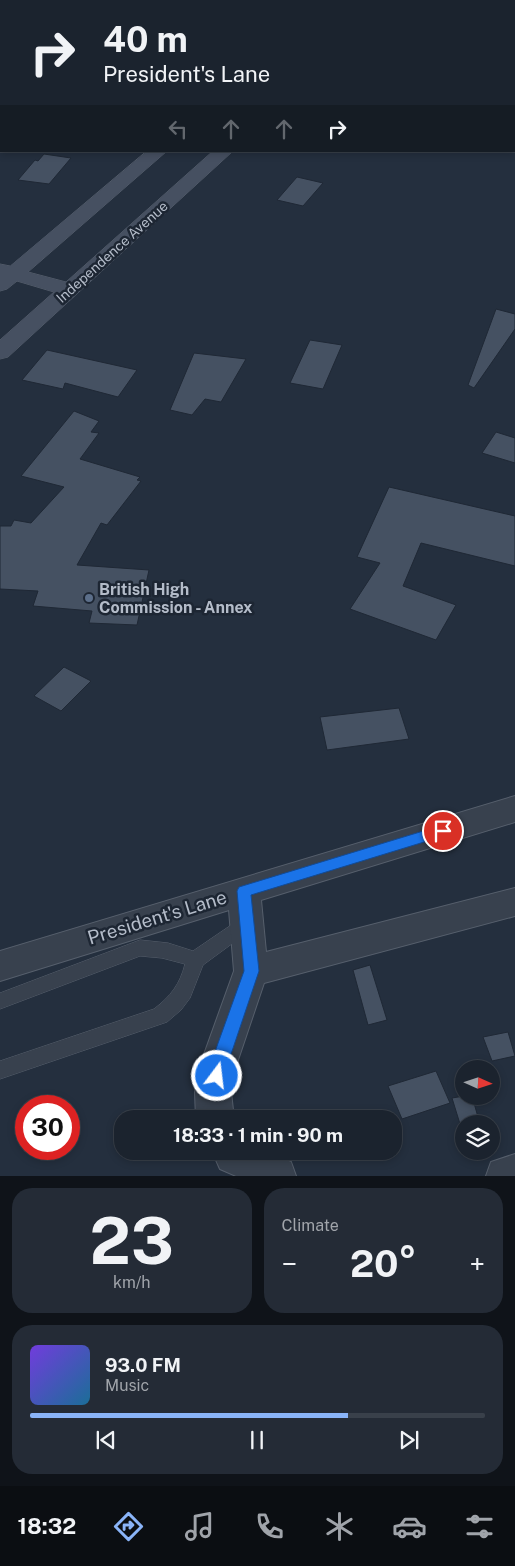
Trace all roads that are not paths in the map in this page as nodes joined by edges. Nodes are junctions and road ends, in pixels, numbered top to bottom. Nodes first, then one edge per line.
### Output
1 (157, 152) edge
2 (223, 152) edge
3 (4, 277) edge
4 (70, 290) junction
5 (0, 352) edge
6 (515, 809) edge
7 (515, 902) edge
8 (245, 907) junction
9 (195, 960) junction
10 (0, 966) edge
11 (251, 971) junction
12 (0, 1001) edge
13 (0, 1070) edge
14 (214, 1110) edge
15 (244, 1160) edge
16 (515, 1173) edge
17 (277, 1176) edge
18 (506, 1176) edge

1 - 3 main road
2 - 4 main road, Independence Avenue
3 - 4 main road
4 - 5 main road, Independence Avenue
6 - 8 street, President's Lane
7 - 11 street
8 - 9 lane
8 - 10 street, President's Lane
8 - 11 street
9 - 12 lane
9 - 13 lane
11 - 14 street
15 - 17 street
16 - 18 street

